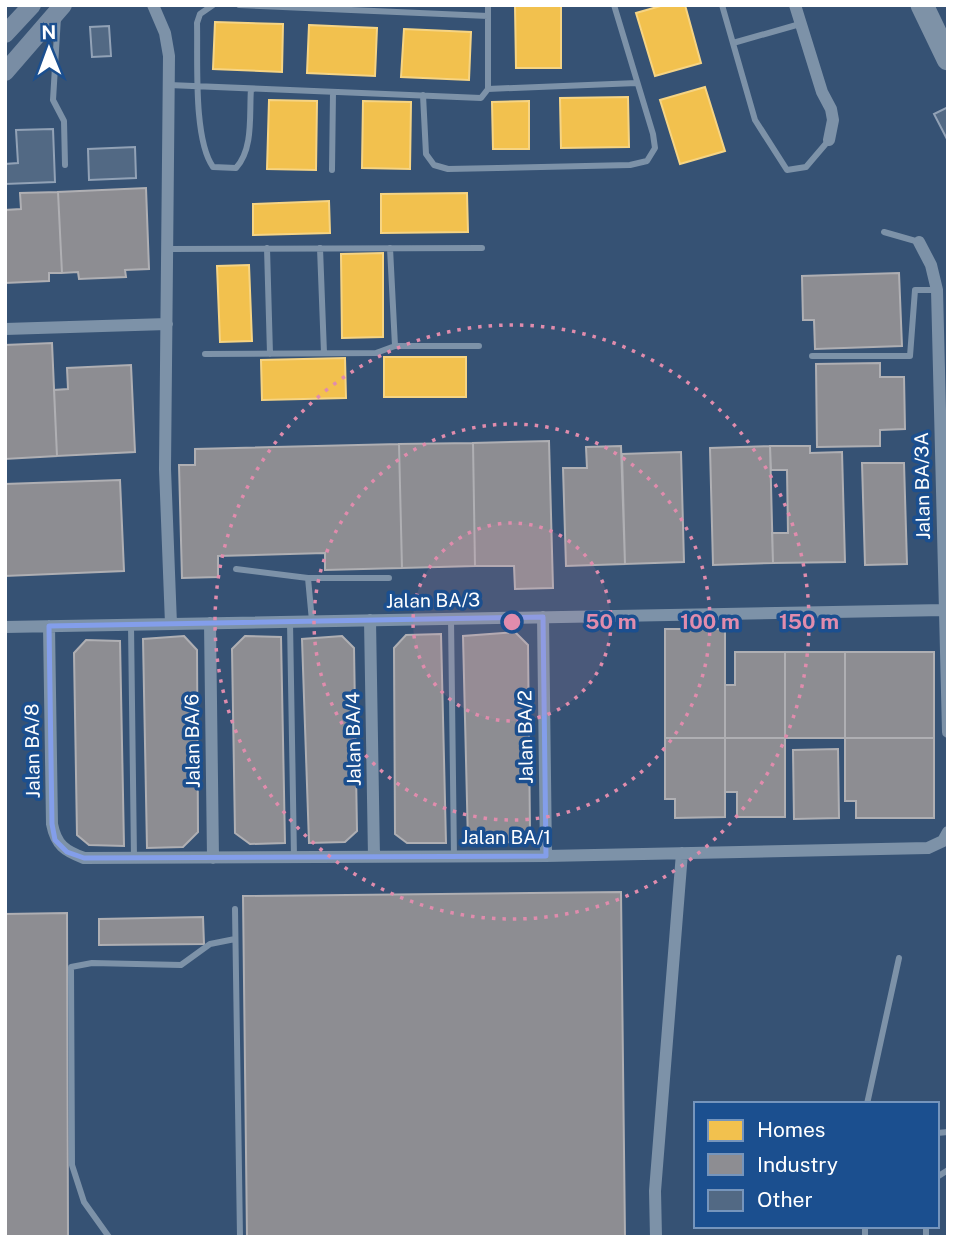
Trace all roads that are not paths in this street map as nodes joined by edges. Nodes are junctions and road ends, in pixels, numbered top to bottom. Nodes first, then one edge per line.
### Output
1 (32, 5) edge
2 (153, 5) edge
3 (213, 5) edge
4 (239, 5) edge
5 (488, 5) edge
6 (614, 5) edge
7 (722, 5) edge
8 (795, 5) edge
9 (922, 5) edge
10 (61, 8) edge
11 (488, 16) junction
12 (800, 24) junction
13 (5, 34) edge
14 (733, 43) junction
15 (948, 59) edge
16 (5, 72) edge
17 (636, 83) junction
18 (169, 85) junction
19 (198, 85) junction
20 (250, 89) junction
21 (488, 89) junction
22 (332, 92) junction
23 (423, 95) junction
24 (830, 140) joint
25 (65, 165) dead end
26 (332, 170) dead end
27 (884, 232) dead end
28 (919, 242) joint
29 (169, 248) junction
30 (267, 248) junction
31 (320, 248) junction
32 (390, 248) junction
33 (482, 248) dead end
34 (937, 290) junction
35 (167, 324) junction
36 (5, 329) edge
37 (395, 346) junction
38 (479, 346) dead end
39 (324, 353) junction
40 (205, 354) dead end
41 (270, 354) junction
42 (812, 356) dead end
43 (236, 569) dead end
44 (308, 578) junction
45 (389, 578) dead end
46 (945, 610) junction
47 (543, 617) junction
48 (452, 619) junction
49 (370, 620) junction
50 (312, 621) junction
51 (290, 622) junction
52 (210, 623) junction
53 (171, 624) junction
54 (131, 625) junction
55 (50, 626) junction
56 (5, 627) edge
57 (948, 732) edge
58 (948, 832) edge
59 (682, 853) junction
60 (546, 856) junction
61 (294, 857) junction
62 (374, 857) junction
63 (454, 857) junction
64 (84, 858) joint
65 (134, 858) junction
66 (213, 858) junction
67 (235, 909) dead end
68 (235, 939) junction
69 (899, 958) dead end
70 (867, 1102) edge
71 (109, 1237) edge
72 (240, 1237) edge
73 (656, 1237) edge

1 - 13 street
2 - 18 street
3 - 19 lane
4 - 11 lane
5 - 11 lane
6 - 17 lane
7 - 14 lane
8 - 12 street
9 - 15 highway
10 - 16 street
10 - 25 lane
11 - 21 lane
12 - 14 lane
12 - 24 street
14 - 24 lane
17 - 21 lane
17 - 23 lane
18 - 19 lane
18 - 29 street
19 - 20 lane
19 - 20 lane
20 - 22 lane
21 - 23 lane
22 - 23 lane
22 - 26 lane
27 - 28 lane
28 - 34 street, Jalan BA/3A
29 - 30 lane
29 - 35 street
30 - 31 lane
30 - 41 lane
31 - 32 lane
31 - 39 lane
32 - 33 lane
32 - 37 lane
34 - 42 lane
34 - 46 street, Jalan BA/3A
35 - 36 street
35 - 53 street
37 - 38 lane
37 - 39 lane
39 - 41 lane
40 - 41 lane
43 - 44 lane
44 - 45 lane
44 - 50 lane
46 - 47 street, Jalan BA/3
46 - 57 street, Jalan BA/3A
47 - 48 street, Jalan BA/3
47 - 60 street, Jalan BA/2
48 - 49 street, Jalan BA/3
48 - 63 lane
49 - 50 street, Jalan BA/3
49 - 62 street, Jalan BA/4
50 - 51 street, Jalan BA/3
51 - 52 street, Jalan BA/3
51 - 61 lane
52 - 53 street, Jalan BA/3
52 - 66 street, Jalan BA/6
53 - 54 street, Jalan BA/3
54 - 55 street, Jalan BA/3
54 - 65 lane
55 - 56 street, Jalan BA/3
55 - 64 street, Jalan BA/8
58 - 59 street, Jalan BA/1
59 - 60 street, Jalan BA/1
59 - 73 street
60 - 63 street, Jalan BA/1
61 - 62 street, Jalan BA/1
61 - 66 street, Jalan BA/1
62 - 63 street, Jalan BA/1
64 - 65 street, Jalan BA/1
65 - 66 street, Jalan BA/1
67 - 68 lane
68 - 71 lane
68 - 72 lane
69 - 70 lane

